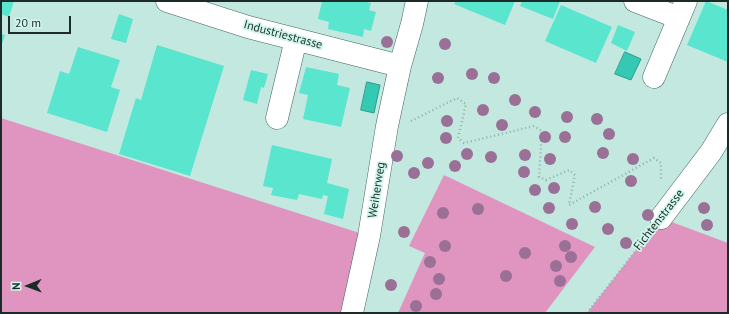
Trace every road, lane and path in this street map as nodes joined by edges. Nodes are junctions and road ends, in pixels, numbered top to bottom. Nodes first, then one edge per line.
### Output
1 (168, 1) edge
2 (417, 1) edge
3 (635, 1) edge
4 (682, 10) edge
5 (296, 39) junction
6 (400, 66) junction
7 (654, 76) dead end
8 (277, 118) dead end
9 (728, 124) edge
10 (387, 126) junction
11 (661, 218) junction
12 (352, 313) edge
13 (587, 313) edge

1 - 5 street, Industriestrasse
2 - 6 street, Weiherweg
3 - 4 street
4 - 7 street
5 - 6 street, Industriestrasse
5 - 8 street
6 - 10 street, Weiherweg
9 - 11 street, Fichtenstrasse
10 - 11 path
10 - 12 street, Weiherweg
11 - 13 path, Fichtenstrasse

